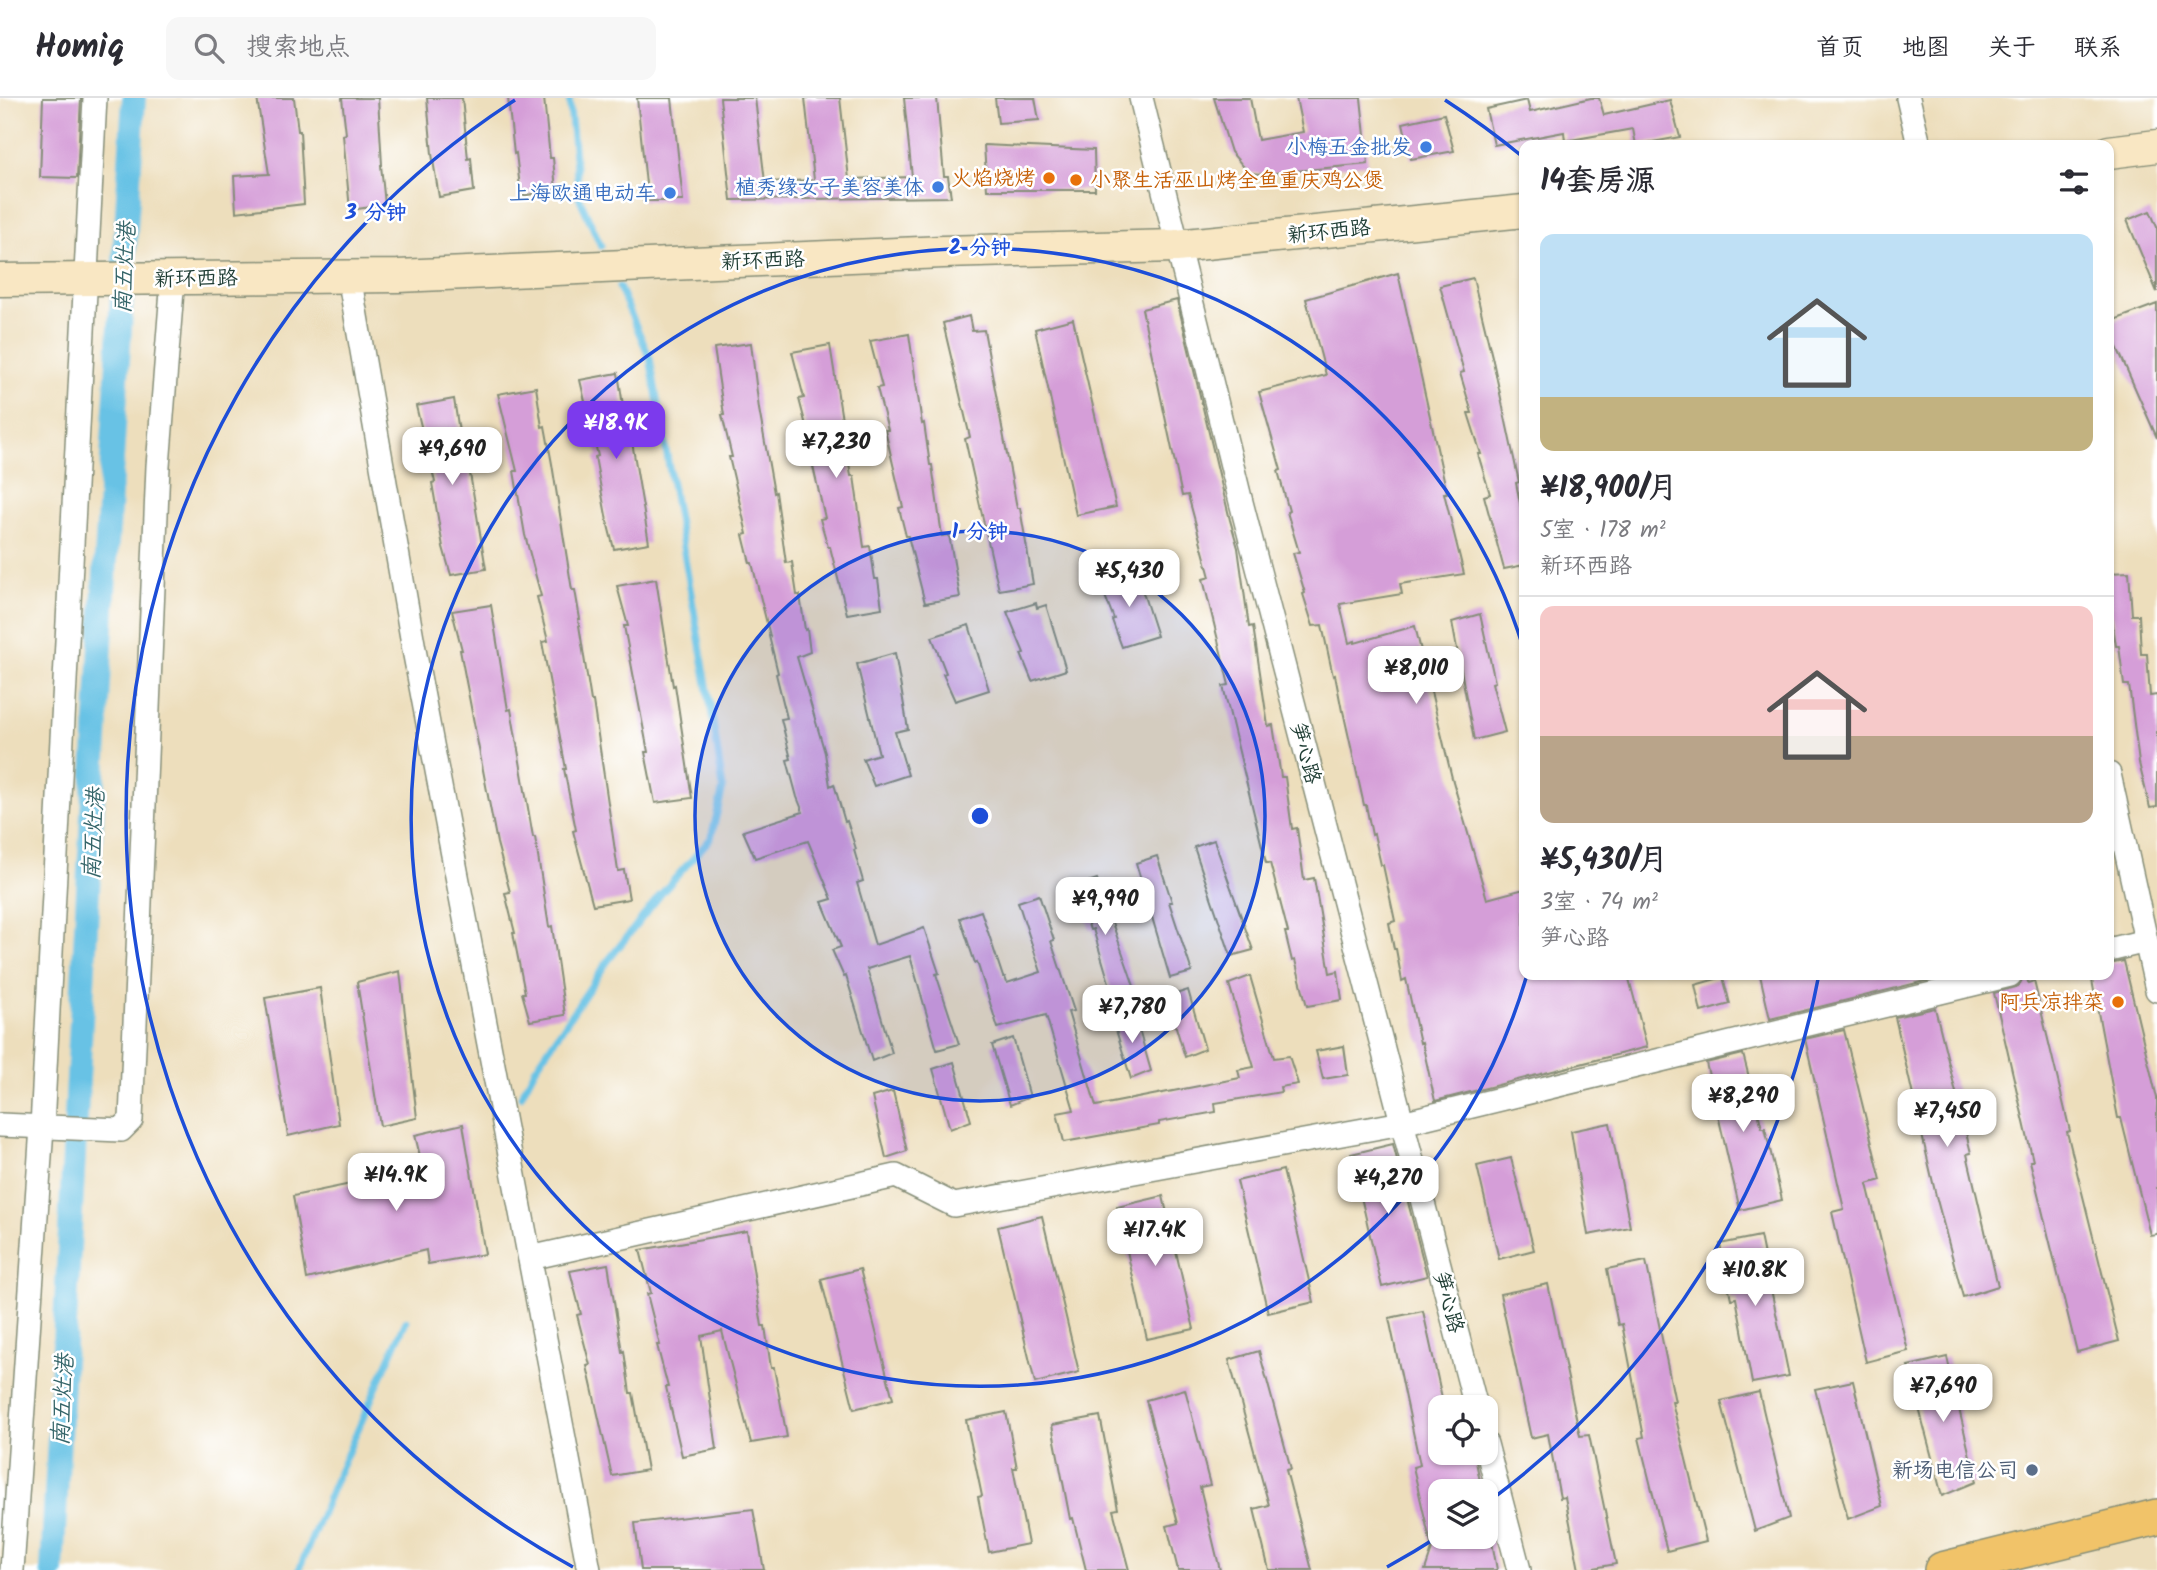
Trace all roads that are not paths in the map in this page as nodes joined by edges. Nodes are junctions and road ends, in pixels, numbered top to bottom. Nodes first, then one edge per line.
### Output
1 (95, 98) edge
2 (1141, 98) edge
3 (1908, 98) edge
4 (1918, 140) edge
5 (2157, 146) edge
6 (2114, 151) edge
7 (1519, 212) edge
8 (1176, 246) junction
9 (349, 276) junction
10 (163, 279) junction
11 (91, 280) junction
12 (0, 281) edge
13 (2114, 797) edge
14 (2146, 941) junction
15 (2114, 949) edge
16 (1989, 980) edge
17 (2157, 990) edge
18 (1402, 1123) junction
19 (0, 1125) edge
20 (42, 1127) junction
21 (530, 1258) junction
22 (1473, 1395) edge
23 (1492, 1465) edge
24 (2157, 1517) edge
25 (12, 1570) edge
26 (589, 1570) edge
27 (1519, 1570) edge
28 (1942, 1570) edge

1 - 11 street
2 - 8 street, 笋心路
3 - 4 street
5 - 6 street
7 - 8 street, 新环西路
8 - 9 street, 新环西路
8 - 18 street, 笋心路
9 - 10 street, 新环西路
9 - 21 street
10 - 11 street, 新环西路
10 - 20 street
11 - 12 street, 新环西路
11 - 20 street
13 - 14 street
14 - 15 street
14 - 17 street
16 - 18 street
18 - 21 street
18 - 22 street, 笋心路
19 - 20 street
20 - 25 street
21 - 26 street
23 - 27 street
24 - 28 main road

